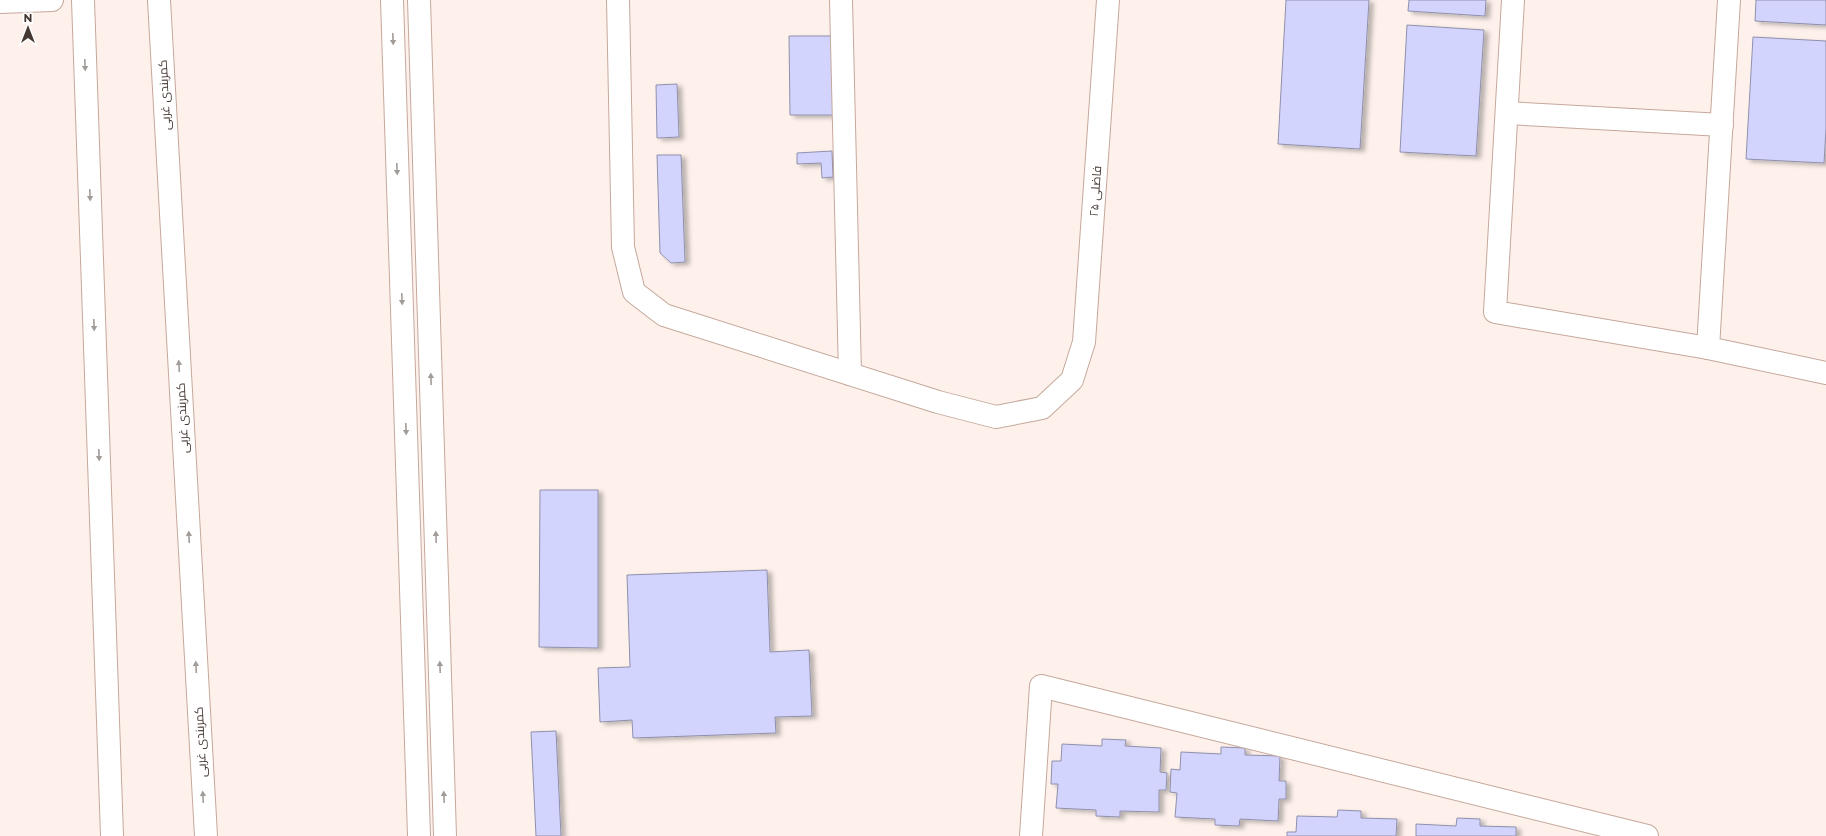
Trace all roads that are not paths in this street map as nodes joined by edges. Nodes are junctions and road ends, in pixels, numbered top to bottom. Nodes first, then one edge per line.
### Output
1 (52, 0) edge
2 (83, 0) edge
3 (159, 0) edge
4 (392, 0) edge
5 (419, 0) edge
6 (618, 0) edge
7 (841, 0) edge
8 (1108, 0) edge
9 (1514, 0) edge
10 (1729, 0) edge
11 (0, 2) edge
12 (1507, 113) junction
13 (1722, 125) junction
14 (1708, 348) junction
15 (1826, 373) edge
16 (850, 374) junction
17 (112, 836) edge
18 (206, 836) edge
19 (419, 836) edge
20 (445, 836) edge
21 (1031, 836) edge
22 (1647, 836) edge

1 - 11 main road
2 -> 17 main road
18 -> 3 main road, کمربندی غربی
4 -> 19 main road
20 -> 5 main road
6 - 16 main road
7 - 16 main road
8 - 16 main road, فاضلی ۲۵
9 - 12 main road
10 - 13 main road
12 - 13 main road
12 - 14 main road
13 - 14 main road
14 - 15 main road
21 - 22 main road

